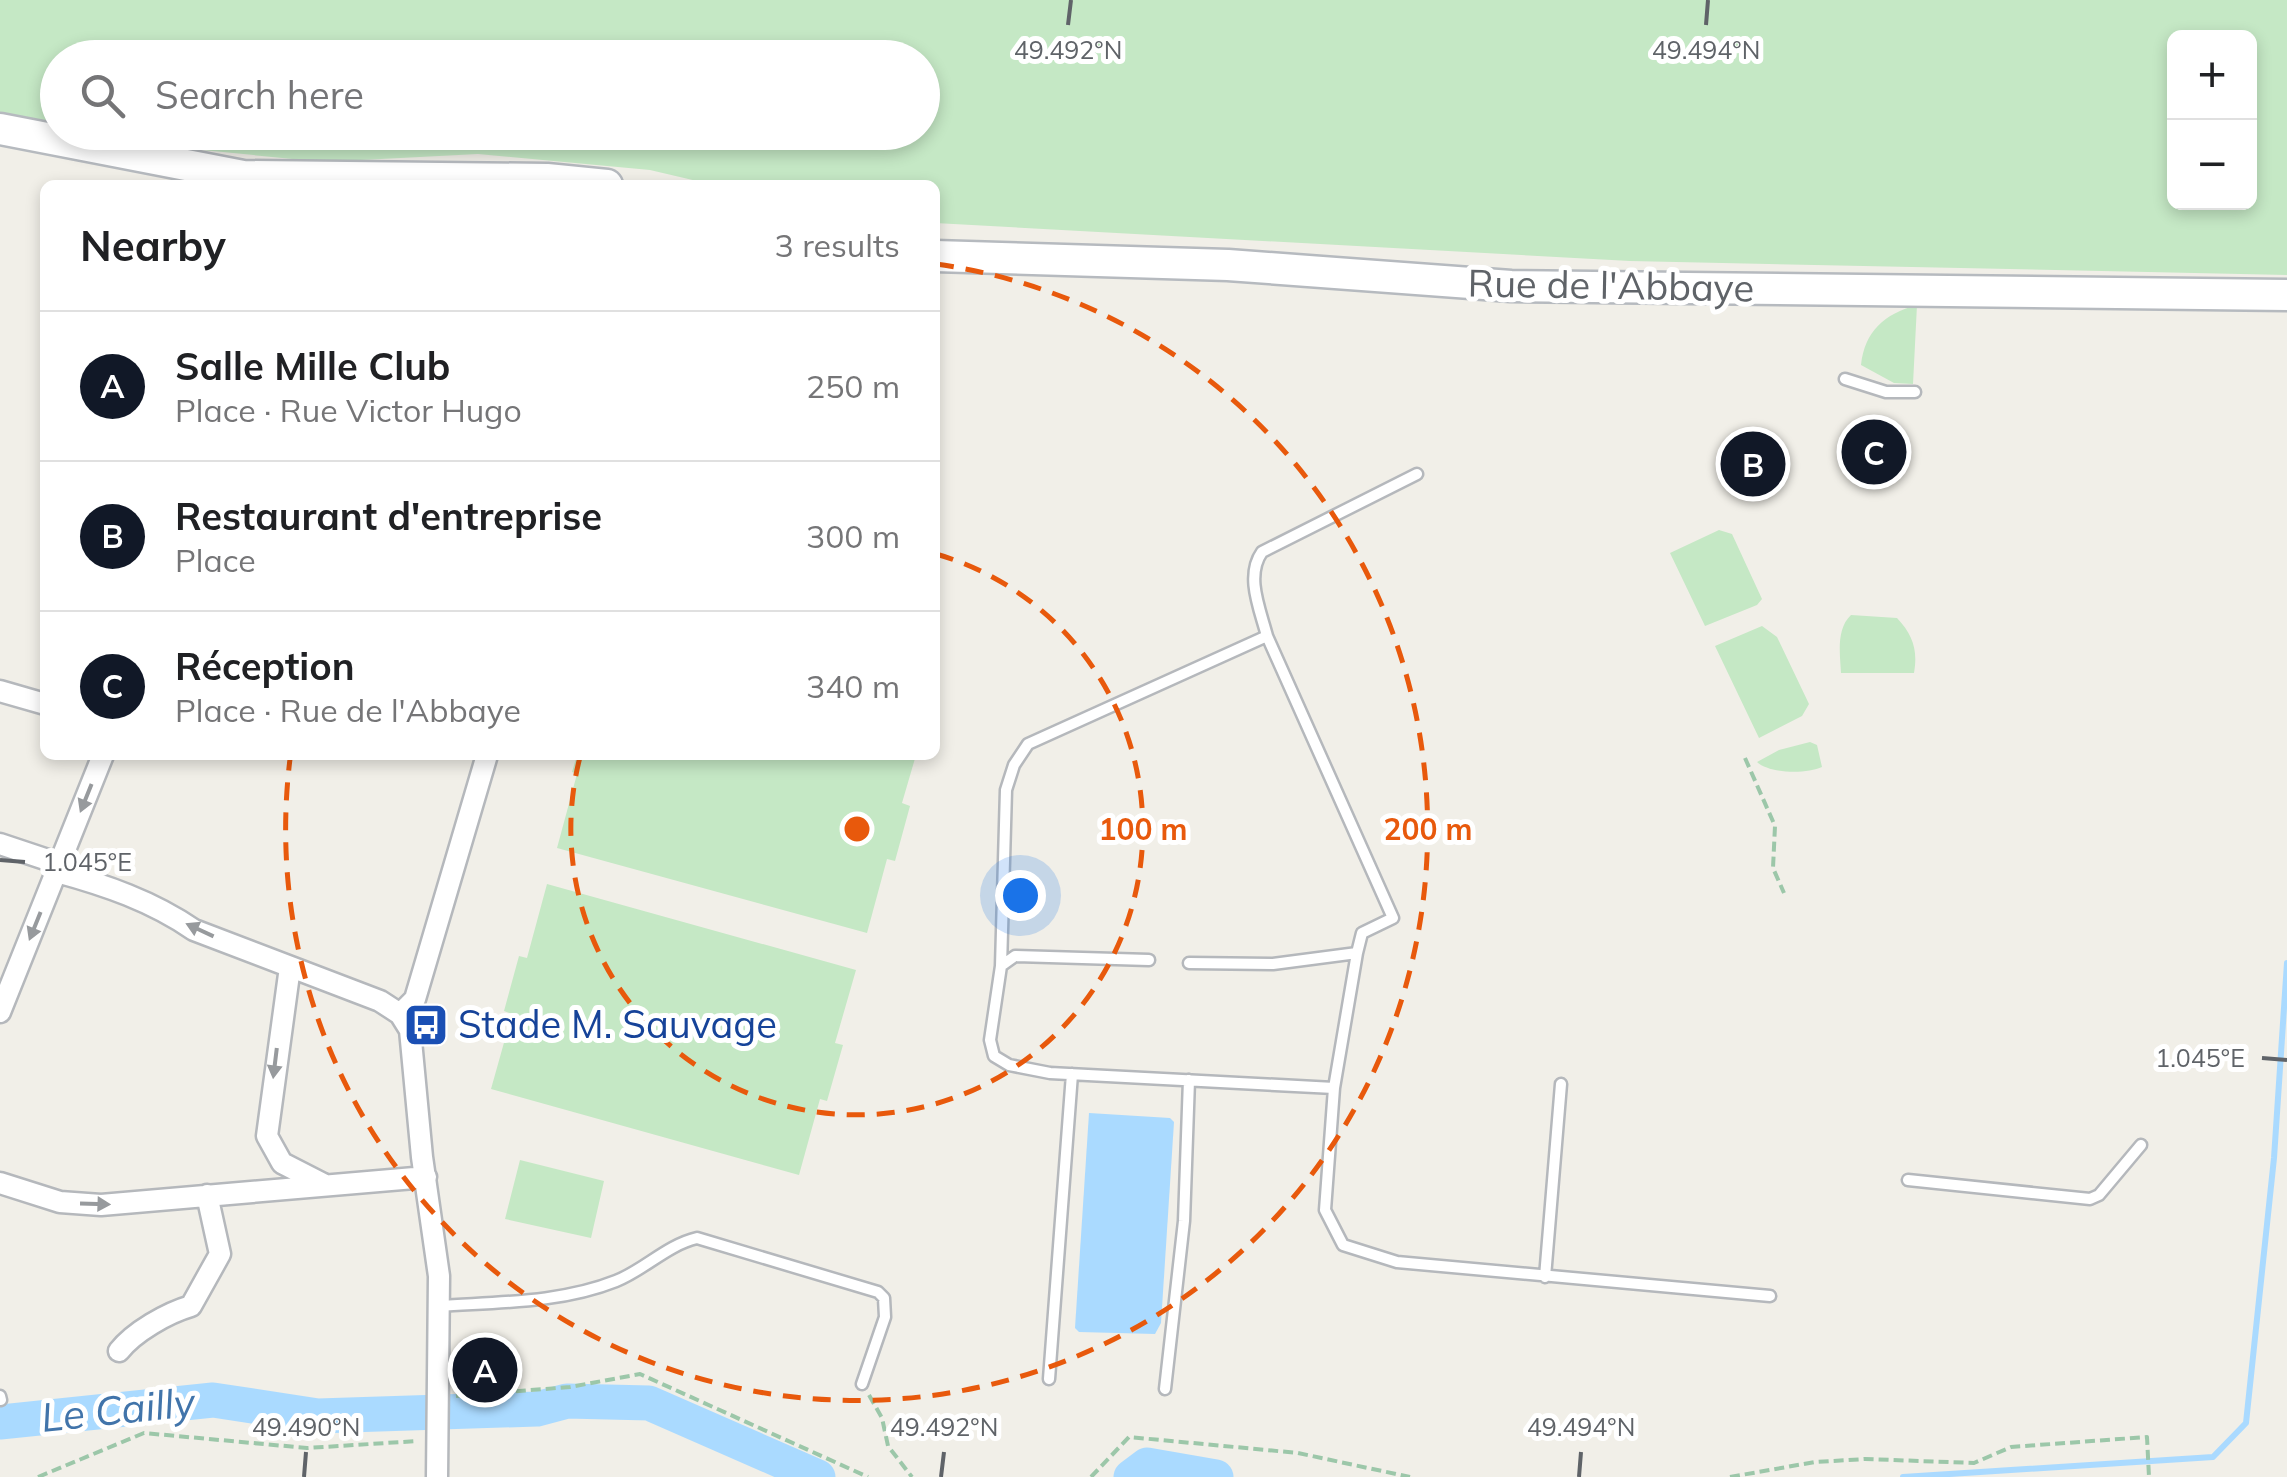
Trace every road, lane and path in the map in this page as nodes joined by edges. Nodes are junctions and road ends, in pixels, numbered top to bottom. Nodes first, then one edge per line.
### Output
1 (0, 129) edge
2 (40, 137) edge
3 (105, 150) edge
4 (296, 180) edge
5 (422, 180) edge
6 (551, 180) edge
7 (940, 256) edge
8 (2287, 295) edge
9 (1844, 380) dead end
10 (1914, 392) dead end
11 (1856, 424) dead end
12 (1854, 460) dead end
13 (1416, 474) dead end
14 (1267, 636) junction
15 (0, 691) edge
16 (40, 703) edge
17 (1745, 758) dead end
18 (102, 760) edge
19 (486, 760) edge
20 (0, 844) edge
21 (59, 868) junction
22 (1784, 892) dead end
23 (1357, 953) junction
24 (1148, 960) dead end
25 (1190, 962) dead end
26 (9, 963) edge
27 (290, 966) junction
28 (1001, 966) junction
29 (0, 1012) edge
30 (400, 1014) junction
31 (1072, 1074) junction
32 (1189, 1080) junction
33 (1561, 1084) dead end
34 (1334, 1088) junction
35 (2142, 1145) dead end
36 (426, 1177) junction
37 (1908, 1180) dead end
38 (0, 1183) edge
39 (328, 1186) junction
40 (207, 1194) junction
41 (1545, 1277) junction
42 (1770, 1296) dead end
43 (438, 1306) junction
44 (119, 1351) dead end
45 (1050, 1379) dead end
46 (862, 1384) joint
47 (1164, 1388) dead end
48 (462, 1396) dead end
49 (428, 1438) junction
50 (38, 1477) edge
51 (437, 1477) edge
52 (868, 1477) edge
53 (912, 1477) edge
54 (1091, 1477) edge
55 (1410, 1477) edge
56 (1730, 1477) edge
57 (2148, 1477) edge

1 - 2 street
3 - 4 street
5 - 6 street
7 - 8 street, Rue de l'Abbaye
9 - 10 lane
11 - 12 path
13 - 14 lane
14 - 23 lane
14 - 28 lane
15 - 16 street
17 - 22 path
18 -> 21 street
19 - 30 street
20 - 21 street
21 -> 26 street
27 -> 21 street
23 - 25 lane
23 - 34 lane
24 - 28 lane
26 - 29 street
27 - 30 street
27 -> 39 street
28 - 31 lane
30 - 36 street
31 - 32 lane
31 - 45 lane
32 - 34 lane
32 - 47 lane
33 - 41 lane
34 - 41 lane
35 - 37 lane
36 - 39 street
36 - 43 street
38 -> 40 street
39 - 40 street
40 - 44 street
41 - 42 lane
43 - 46 lane
43 - 49 street
46 - 53 path
48 - 52 path
49 - 50 path
49 - 51 street
54 - 55 path
56 - 57 path

